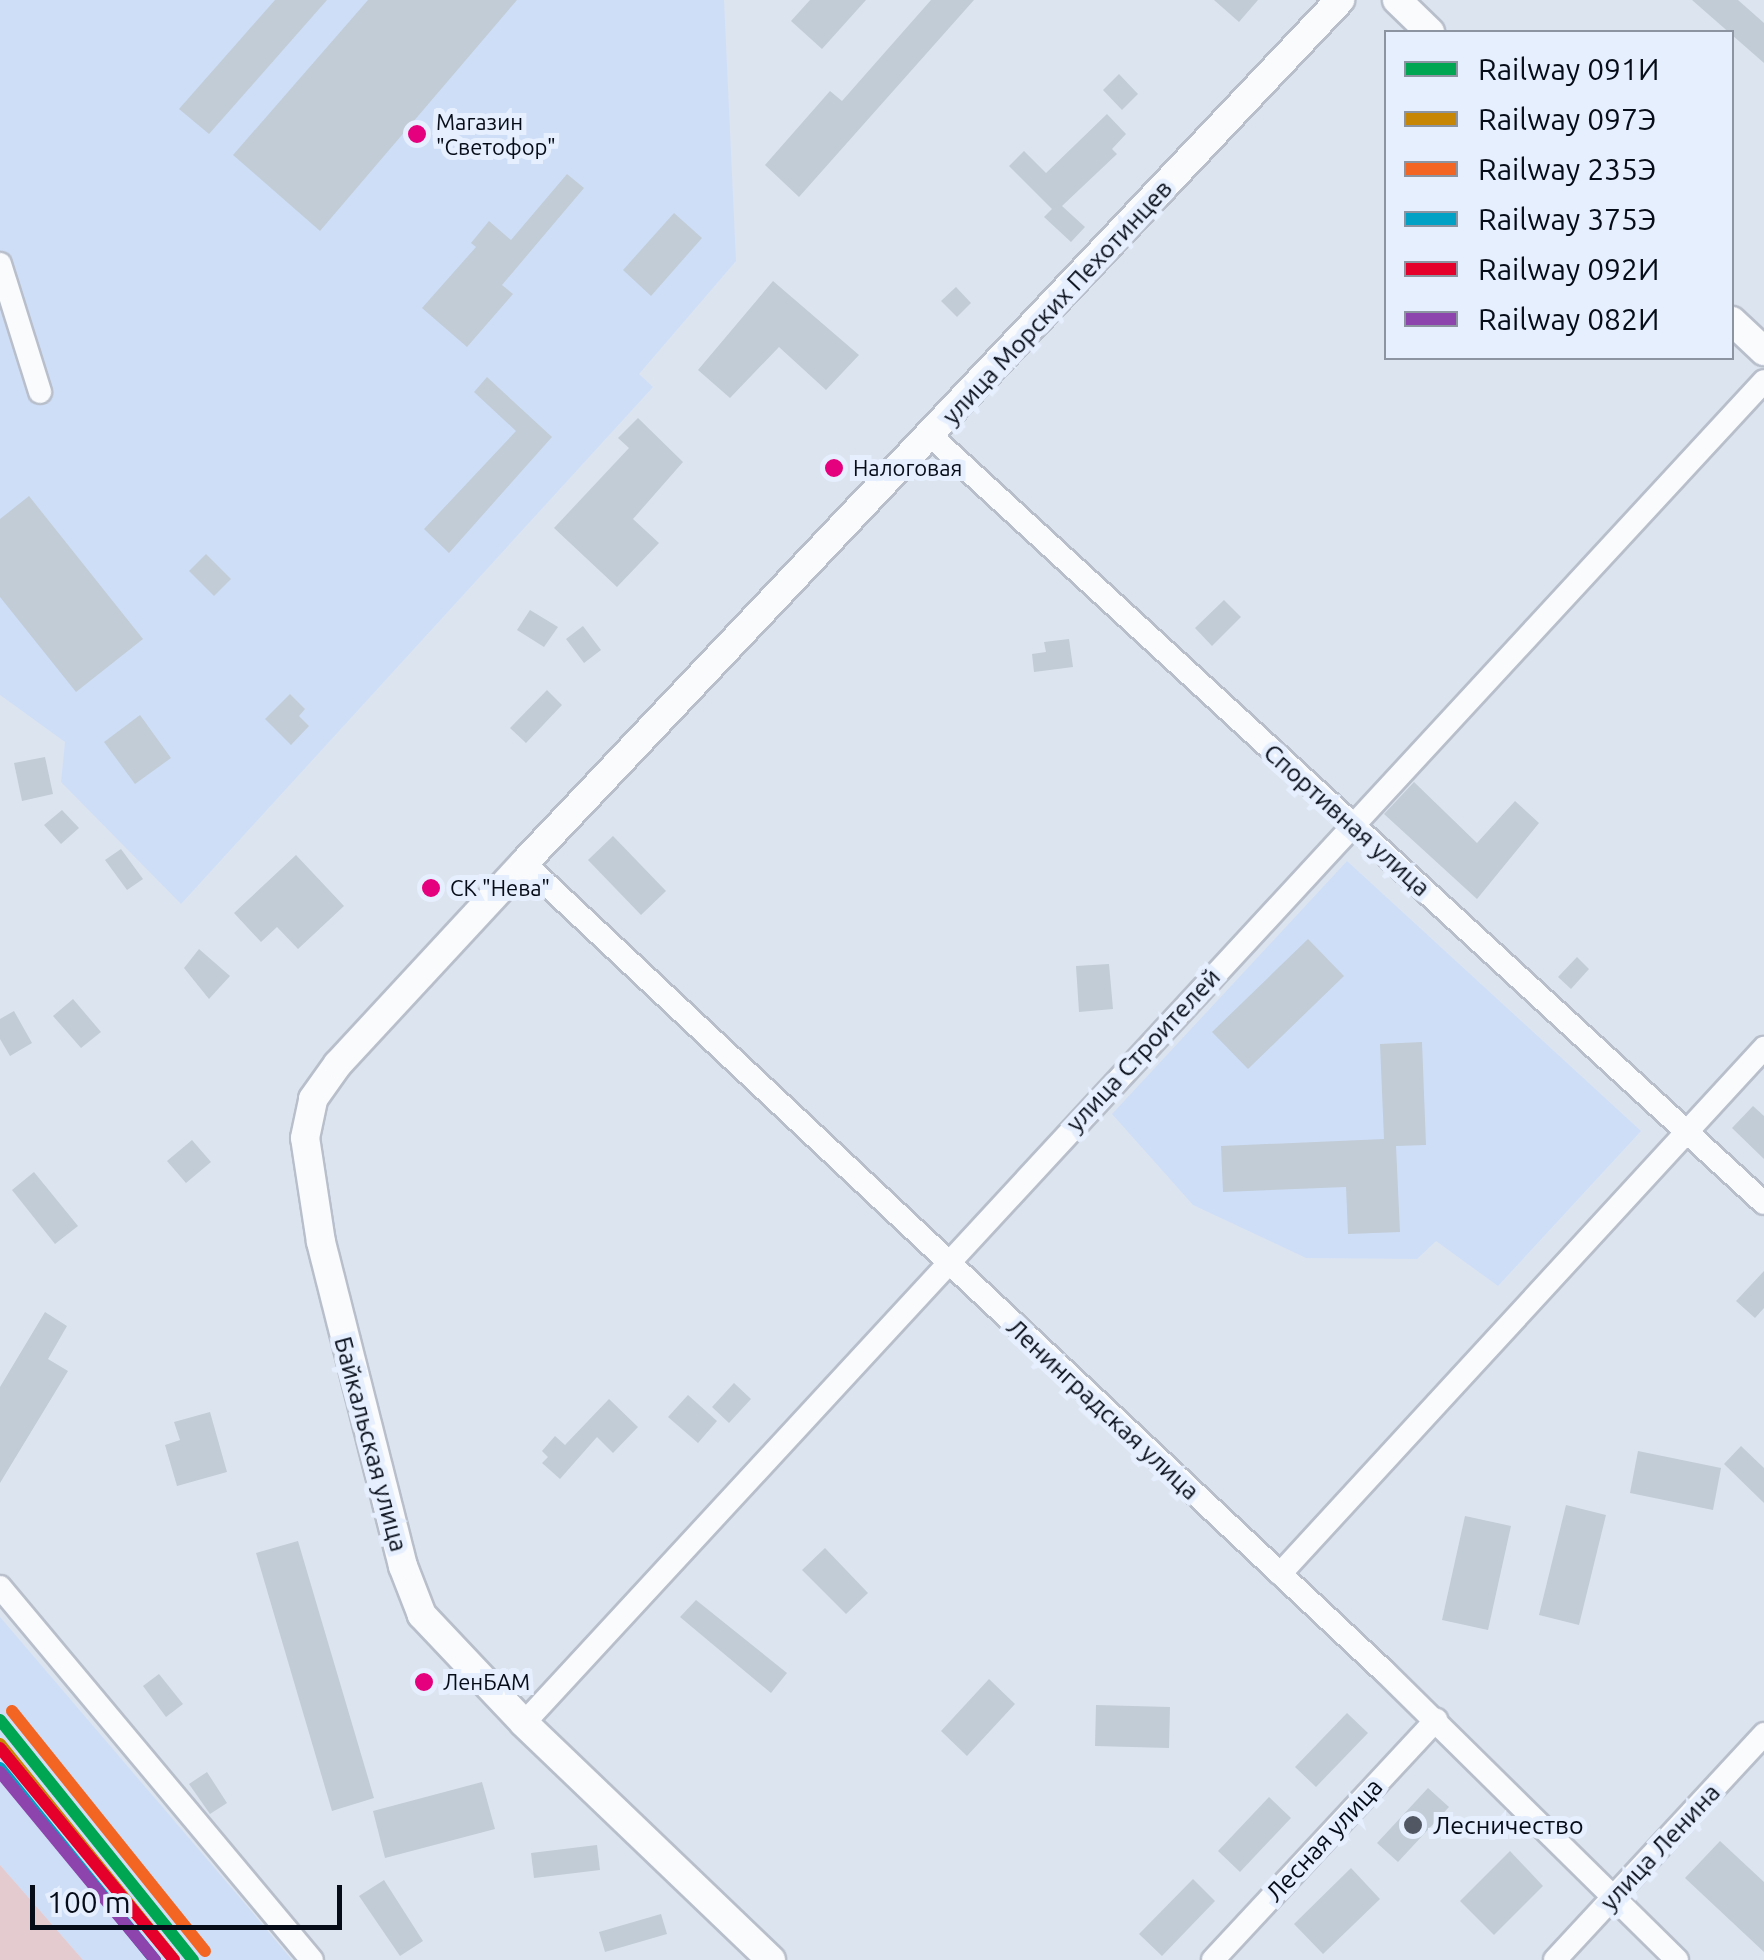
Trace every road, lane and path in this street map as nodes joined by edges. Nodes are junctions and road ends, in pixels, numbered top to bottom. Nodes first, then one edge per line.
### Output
1 (1340, 0) edge
2 (1397, 0) edge
3 (1428, 30) edge
4 (0, 264) edge
5 (1734, 323) edge
6 (1764, 351) edge
7 (1764, 380) edge
8 (40, 392) dead end
9 (931, 436) junction
10 (1350, 825) junction
11 (524, 862) junction
12 (1764, 1048) edge
13 (1688, 1129) junction
14 (1764, 1202) edge
15 (948, 1262) junction
16 (1280, 1574) junction
17 (0, 1587) edge
18 (1436, 1720) junction
19 (524, 1723) junction
20 (1764, 1734) edge
21 (1611, 1901) junction
22 (312, 1960) edge
23 (772, 1960) edge
24 (1213, 1960) edge
25 (1555, 1960) edge
26 (1677, 1960) edge

1 - 9 street, улица Морских Пехотинцев
2 - 3 street
4 - 8 street
5 - 6 street
7 - 10 street, улица Строителей
9 - 10 street, Спортивная улица
9 - 11 street, улица Морских Пехотинцев
10 - 13 street, Спортивная улица
10 - 15 street, улица Строителей
11 - 15 street, Ленинградская улица
11 - 19 street, Байкальская улица
12 - 13 street
13 - 14 street, Спортивная улица
13 - 16 street
15 - 16 street, Ленинградская улица
15 - 19 street, улица Строителей
16 - 18 street, Ленинградская улица
17 - 22 street
18 - 21 street, Ленинградская улица
18 - 24 street, Лесная улица
19 - 23 street, Байкальская улица
20 - 21 street, улица Ленина
21 - 25 street, улица Ленина
21 - 26 street, Ленинградская улица

